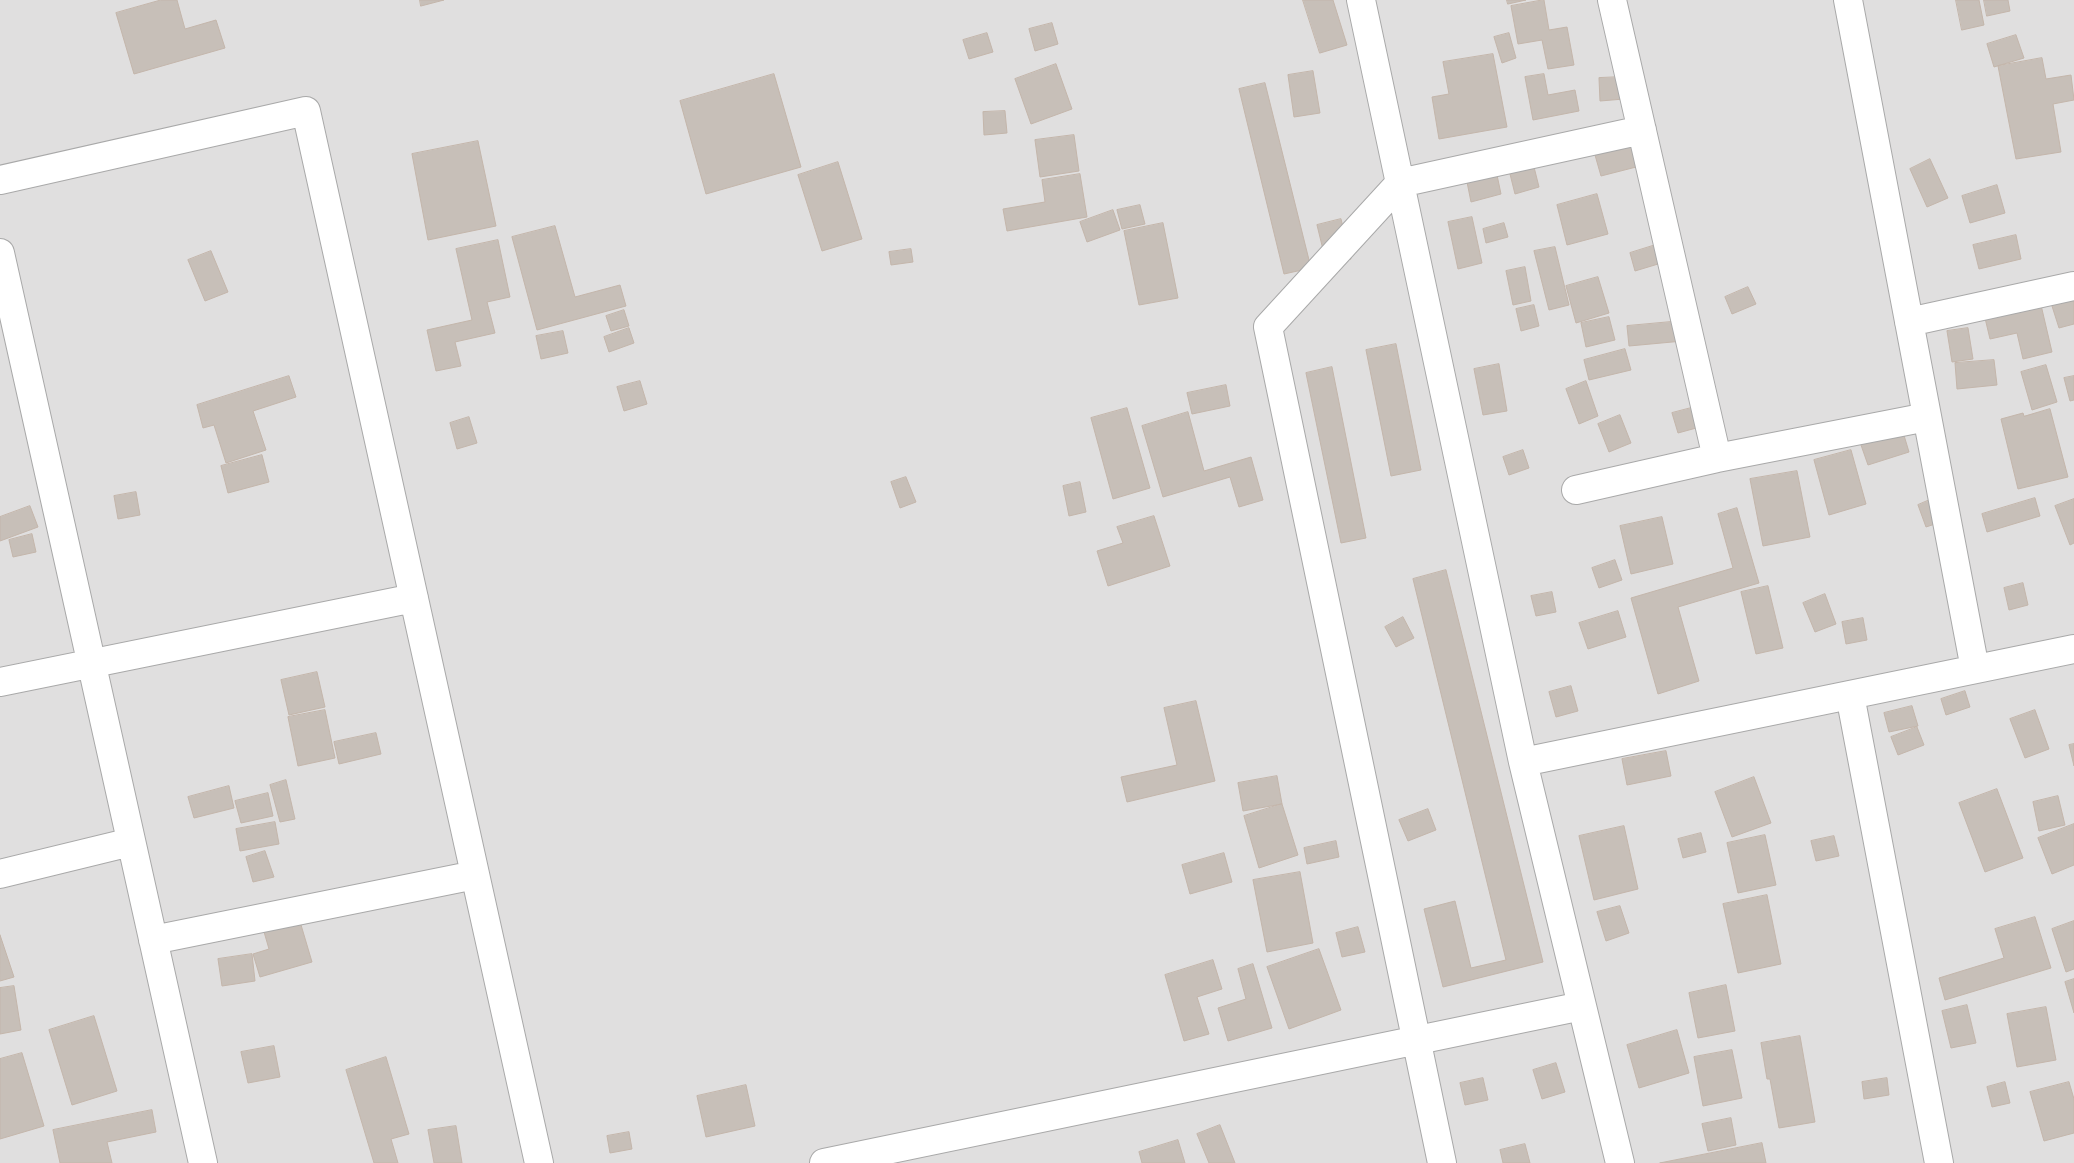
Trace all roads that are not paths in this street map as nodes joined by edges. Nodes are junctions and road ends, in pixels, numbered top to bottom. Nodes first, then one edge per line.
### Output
1 (1361, 0) edge
2 (1612, 0) edge
3 (1848, 0) edge
4 (1642, 130) junction
5 (0, 180) edge
6 (1400, 183) junction
7 (0, 252) edge
8 (2074, 286) edge
9 (1909, 322) junction
10 (1927, 417) junction
11 (1717, 458) junction
12 (1576, 490) dead end
13 (414, 598) junction
14 (2074, 649) edge
15 (92, 664) junction
16 (1975, 669) junction
17 (0, 682) edge
18 (1850, 695) junction
19 (1522, 762) junction
20 (131, 842) junction
21 (0, 874) edge
22 (475, 875) junction
23 (153, 940) junction
24 (1582, 1006) junction
25 (1417, 1040) junction
26 (202, 1163) edge
27 (539, 1163) edge
28 (824, 1163) edge
29 (1442, 1163) edge
30 (1620, 1163) edge
31 (1939, 1163) edge

1 - 6 street
2 - 4 street
3 - 9 street
4 - 6 street
4 - 11 street
5 - 13 street
6 - 19 street
6 - 25 street
7 - 15 street
8 - 9 street
9 - 10 street
10 - 11 street
10 - 16 street
11 - 12 street
13 - 15 street
13 - 22 street
14 - 16 street
15 - 17 street
15 - 20 street
16 - 18 street
18 - 19 street
18 - 31 street
19 - 24 street
20 - 21 street
20 - 23 street
22 - 23 street
22 - 27 street
23 - 26 street
24 - 25 street
24 - 30 street
25 - 28 street
25 - 29 street

